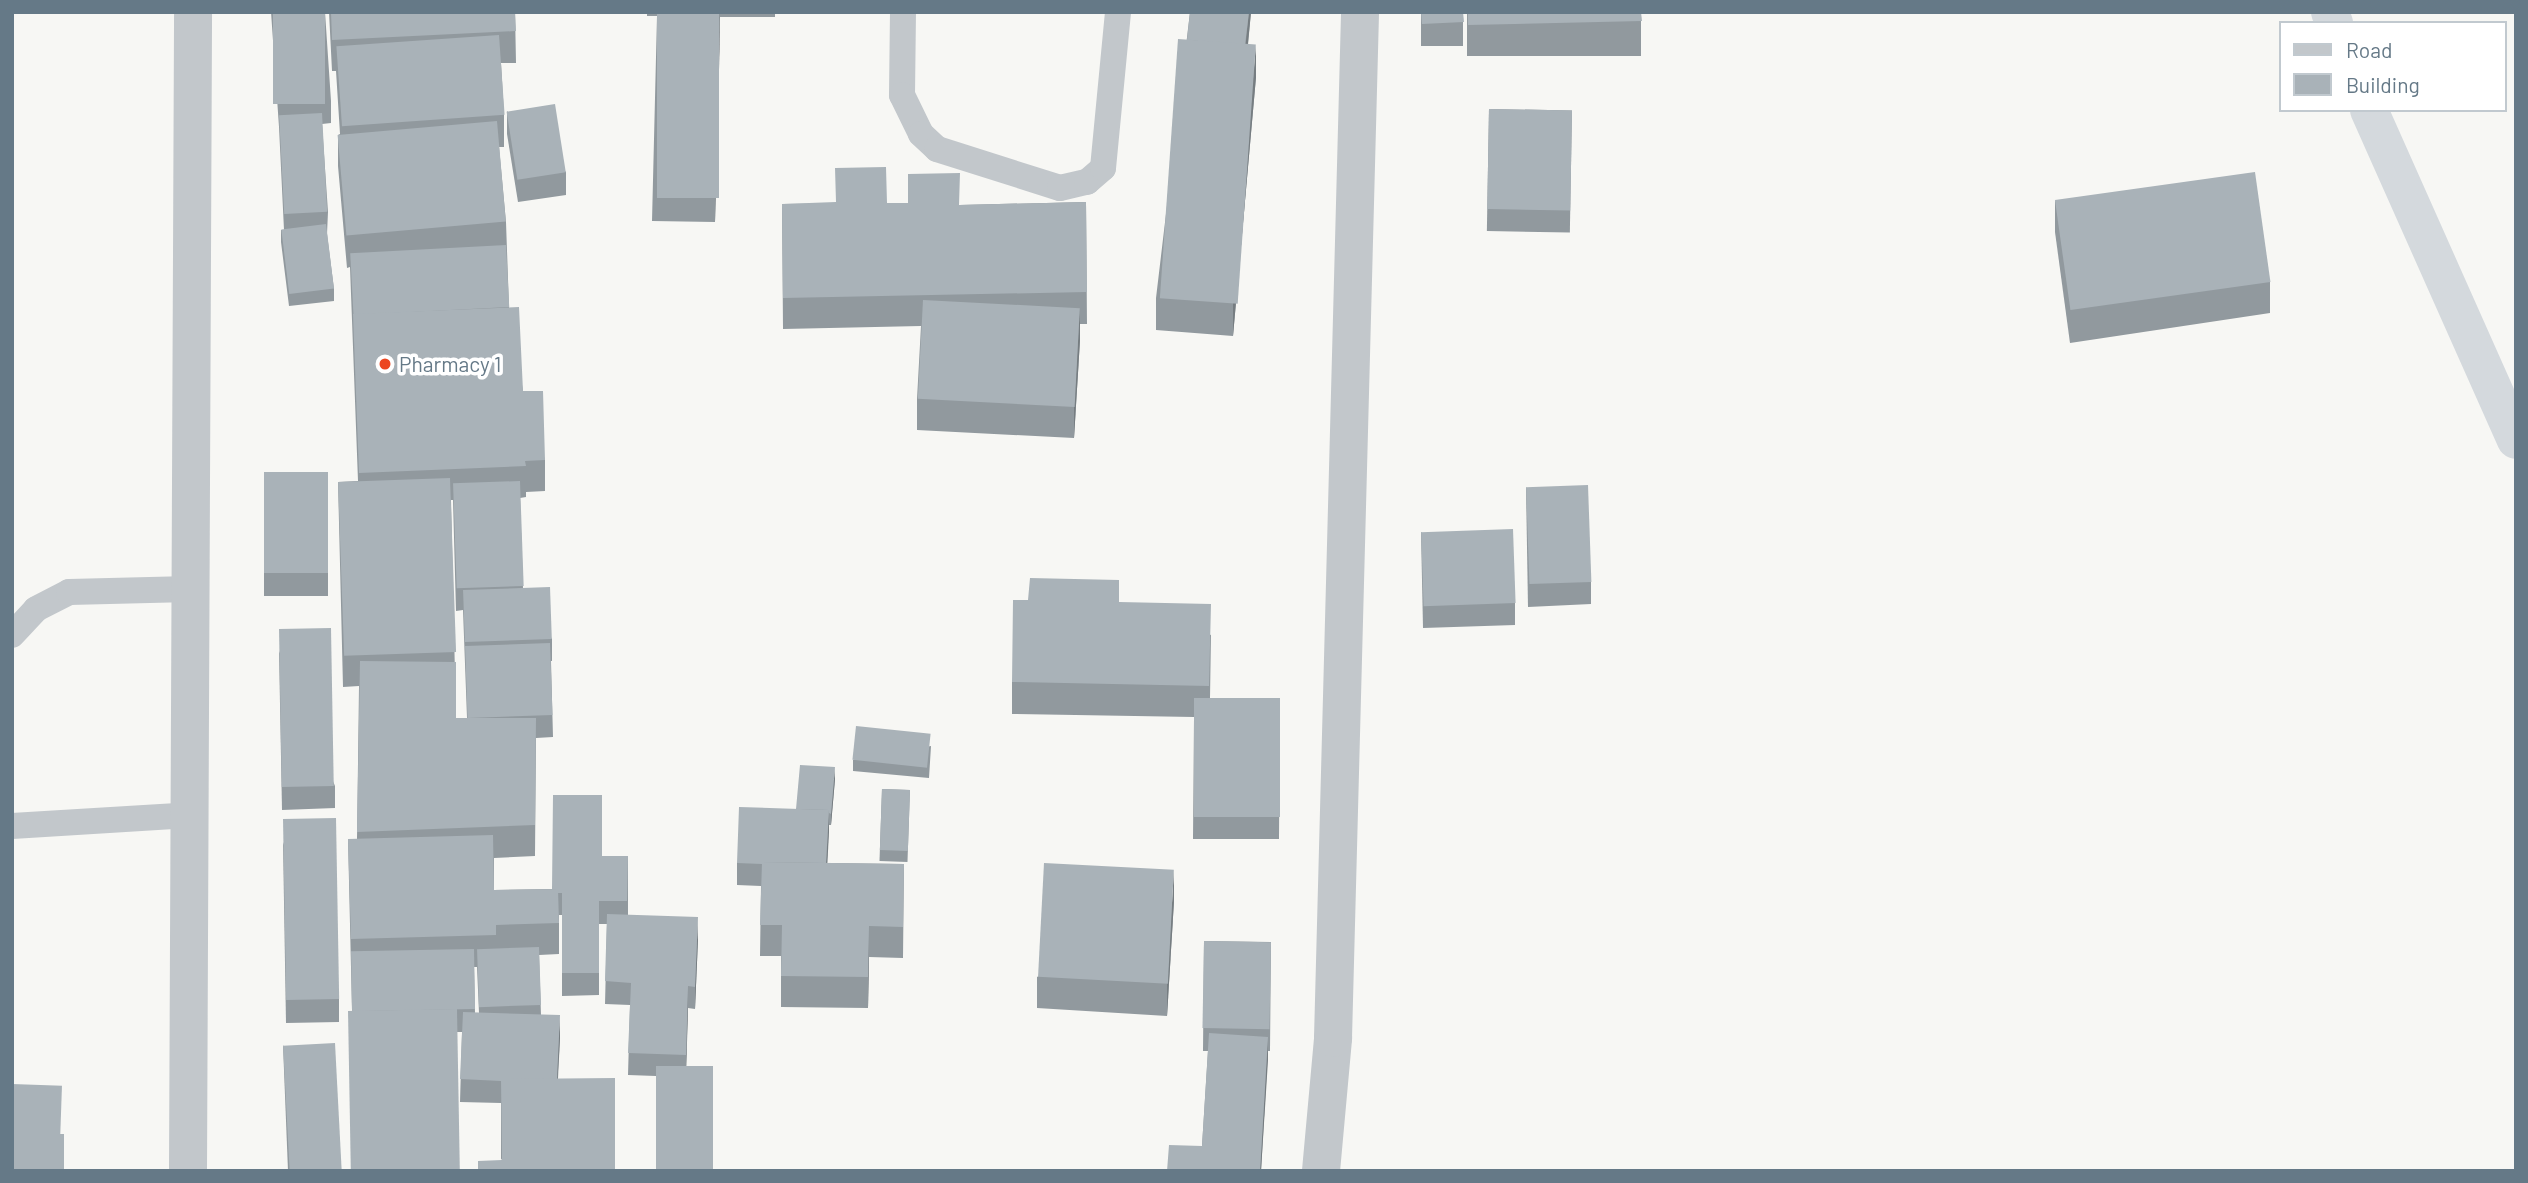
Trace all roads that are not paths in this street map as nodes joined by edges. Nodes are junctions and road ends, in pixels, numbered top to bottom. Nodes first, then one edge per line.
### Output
1 (192, 12) edge
2 (903, 12) edge
3 (1118, 12) edge
4 (1360, 12) edge
5 (2370, 112) edge
6 (2516, 440) edge
7 (190, 589) junction
8 (12, 635) edge
9 (190, 816) junction
10 (12, 826) edge
11 (188, 1171) edge
12 (1321, 1171) edge

1 - 7 street
2 - 3 lane
4 - 12 street
5 - 6 highway
7 - 8 lane
7 - 9 street
9 - 10 lane
9 - 11 street

